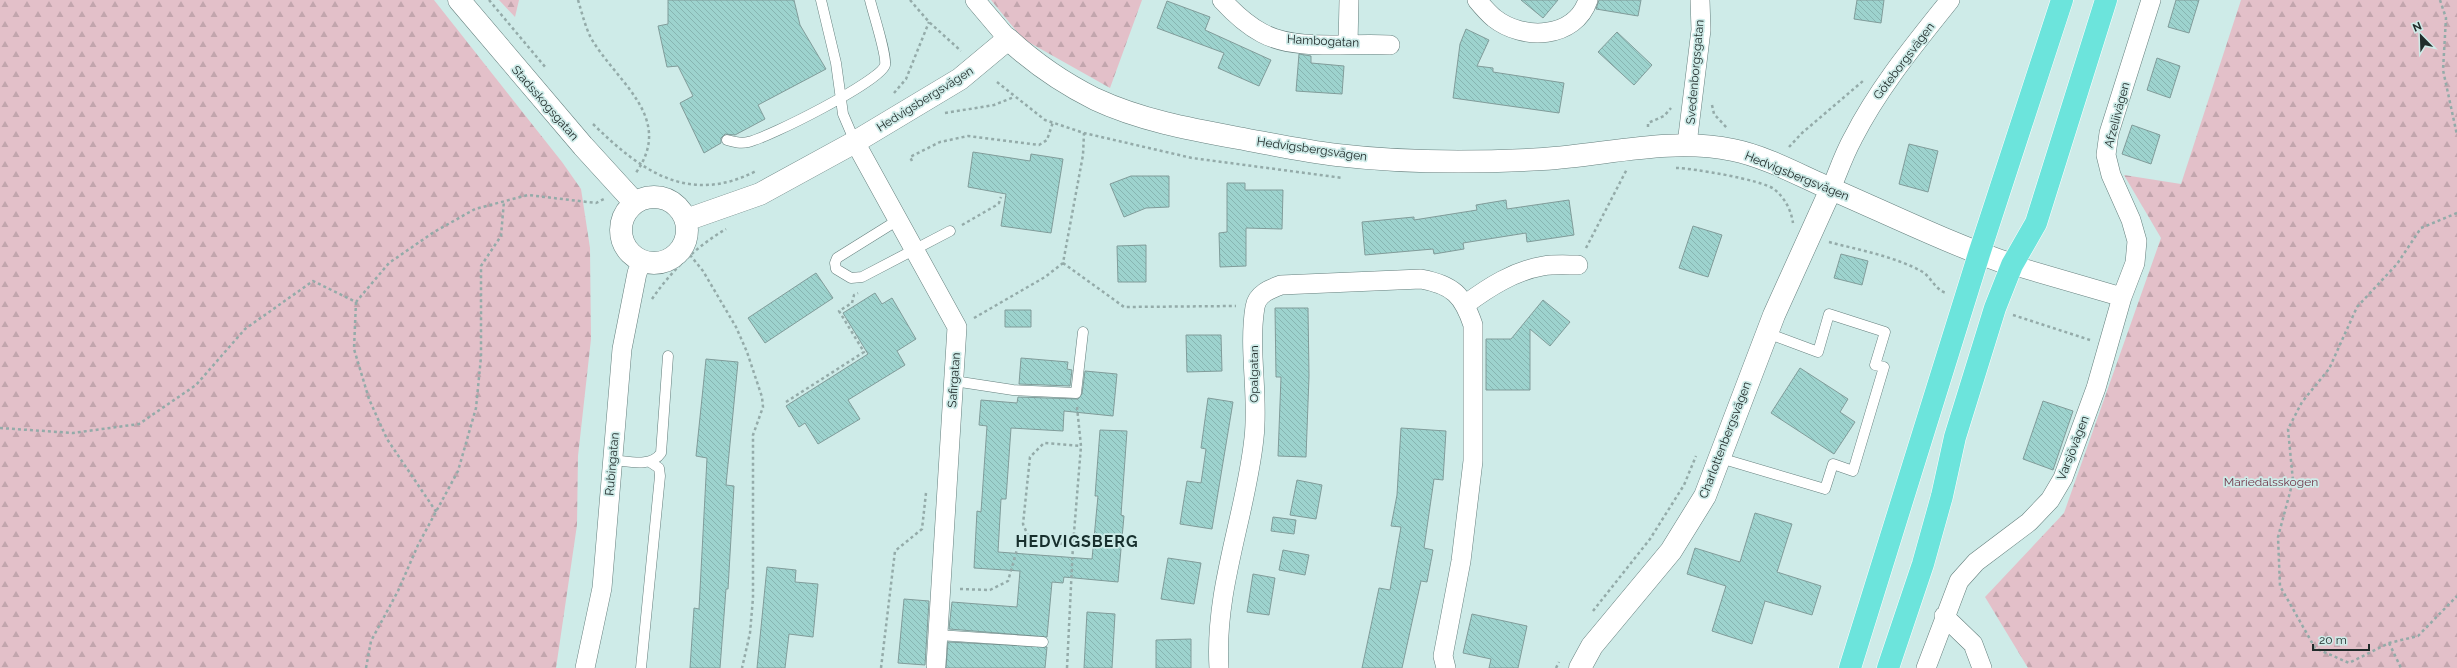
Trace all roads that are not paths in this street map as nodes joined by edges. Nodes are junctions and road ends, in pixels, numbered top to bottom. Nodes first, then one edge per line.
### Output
1 (459, 0) edge
2 (821, 0) edge
3 (870, 0) edge
4 (975, 0) edge
5 (1222, 0) edge
6 (1349, 0) edge
7 (1477, 0) edge
8 (1588, 0) edge
9 (1700, 0) edge
10 (1950, 0) edge
11 (2062, 0) edge
12 (2106, 0) edge
13 (2151, 0) edge
14 (1008, 39) junction
15 (1348, 44) junction
16 (1390, 45) dead end
17 (840, 98) junction
18 (728, 140) dead end
19 (854, 142) junction
20 (1687, 144) junction
21 (1831, 189) junction
22 (629, 196) junction
23 (686, 220) junction
24 (898, 220) junction
25 (950, 231) road end
26 (914, 250) junction
27 (1979, 254) junction
28 (642, 261) junction
29 (1578, 265) road end
30 (2012, 265) junction
31 (2122, 297) junction
32 (1466, 304) junction
33 (1083, 332) dead end
34 (1767, 333) junction
35 (668, 356) dead end
36 (954, 381) junction
37 (1720, 458) junction
38 (612, 460) junction
39 (650, 462) junction
40 (1944, 616) junction
41 (938, 640) junction
42 (1043, 642) dead end
43 (936, 665) dead end
44 (585, 668) edge
45 (641, 668) edge
46 (1219, 668) edge
47 (1446, 668) edge
48 (1580, 668) edge
49 (1850, 668) edge
50 (1888, 668) edge
51 (1926, 668) edge
52 (1982, 668) edge

1 - 22 street, Stadsskogsgatan
2 - 17 lane
3 - 17 lane
4 - 14 street
5 - 15 street, Hambogatan
6 - 15 street
7 - 8 street
9 - 20 street, Svedenborgsgatan
10 - 21 street, Göteborgsvägen
11 - 27 highway
12 - 30 highway
13 - 31 street, Afzeliivägen
14 - 19 street, Hedvigsbergsvägen
14 - 20 street, Hedvigsbergsvägen
15 - 16 street, Hambogatan
17 - 18 lane
17 - 19 lane
19 - 23 street, Hedvigsbergsvägen
19 - 24 street, Safirgatan
20 - 21 street, Hedvigsbergsvägen
21 - 27 street, Hedvigsbergsvägen
21 - 34 street, Charlottenbergsvägen
22 - 23 street
22 - 28 street
23 - 28 street
24 - 26 street, Safirgatan
24 - 26 lane
25 - 26 lane
26 - 36 street, Safirgatan
27 - 30 street, Hedvigsbergsvägen
27 - 49 highway
28 - 38 street, Rubingatan
29 - 32 street
30 - 31 street
30 - 50 highway
31 - 40 street, Varsjövägen
32 - 46 street, Opalgatan
32 - 47 street
33 - 36 lane
34 - 37 street, Charlottenbergsvägen
34 - 37 lane
35 - 39 lane
36 - 41 street, Safirgatan
37 - 48 street, Charlottenbergsvägen
38 - 39 lane
38 - 44 street, Rubingatan
39 - 45 lane
40 - 51 street, Varsjövägen
40 - 52 street
41 - 42 lane
41 - 43 street, Safirgatan

